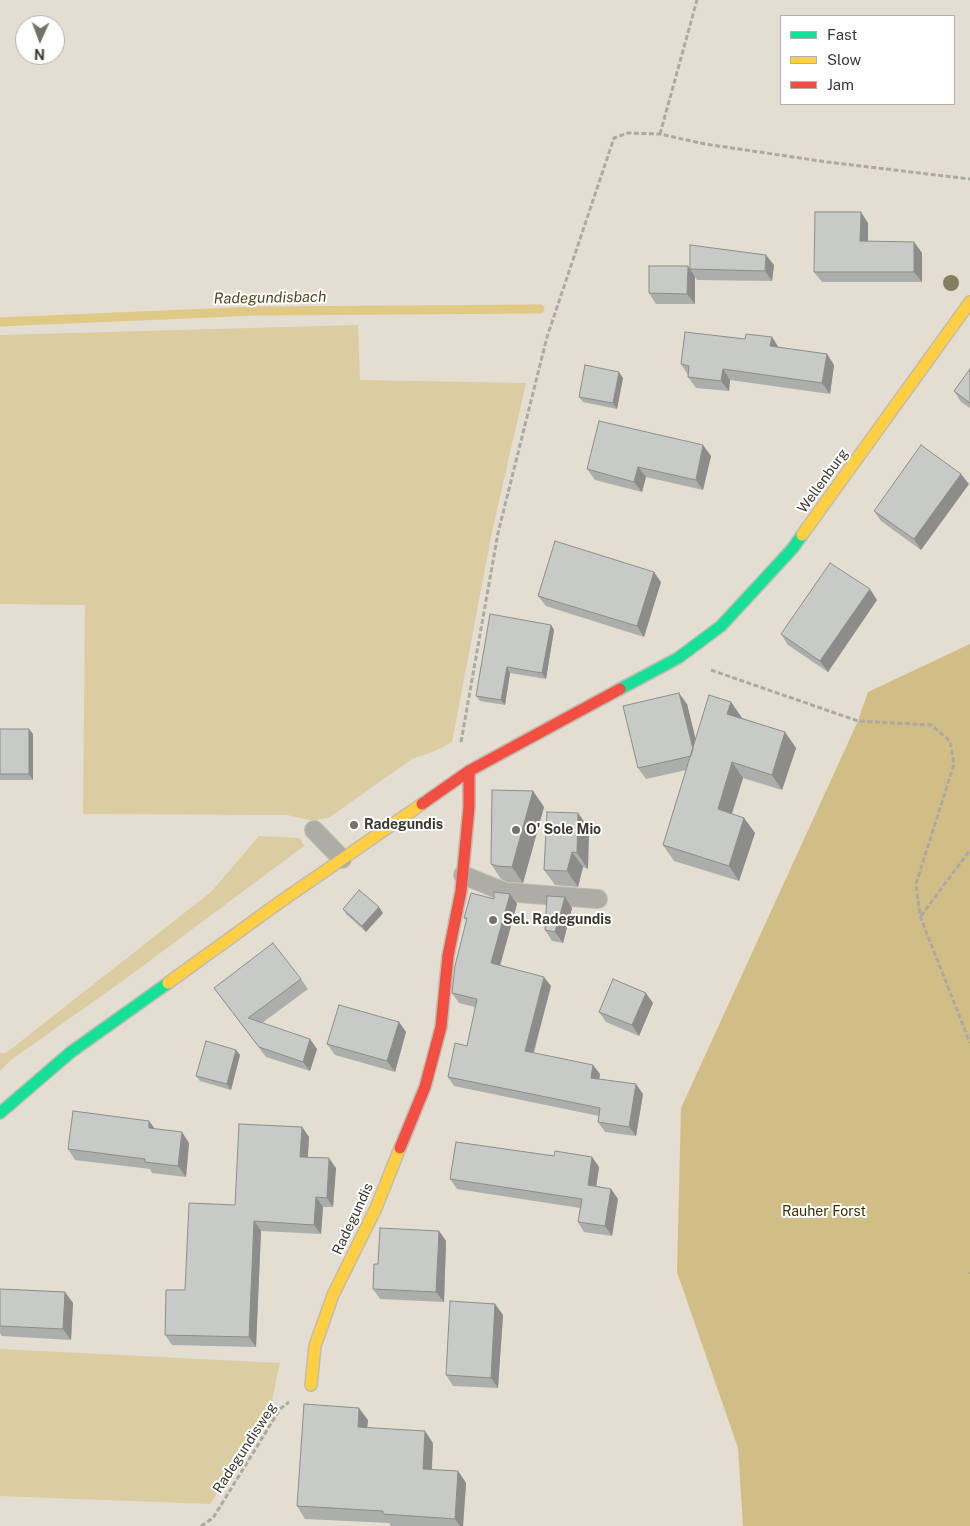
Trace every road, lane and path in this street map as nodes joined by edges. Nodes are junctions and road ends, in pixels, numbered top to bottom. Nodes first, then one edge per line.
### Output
1 (697, 0) edge
2 (660, 134) junction
3 (970, 179) edge
4 (970, 302) edge
5 (678, 658) junction
6 (470, 771) junction
7 (314, 830) dead end
8 (970, 850) edge
9 (342, 859) junction
10 (463, 875) junction
11 (598, 899) dead end
12 (920, 916) junction
13 (970, 1043) edge
14 (0, 1114) edge
15 (311, 1385) joint
16 (200, 1526) edge

1 - 2 path
2 - 3 path
2 - 6 path
4 - 5 street, Wellenburg
5 - 6 street
5 - 12 path
6 - 9 street
6 - 10 street, Radegundis
7 - 9 lane
8 - 12 path
9 - 14 street
10 - 11 lane
10 - 15 street, Radegundis
12 - 13 path
15 - 16 path, Radegundisweg

